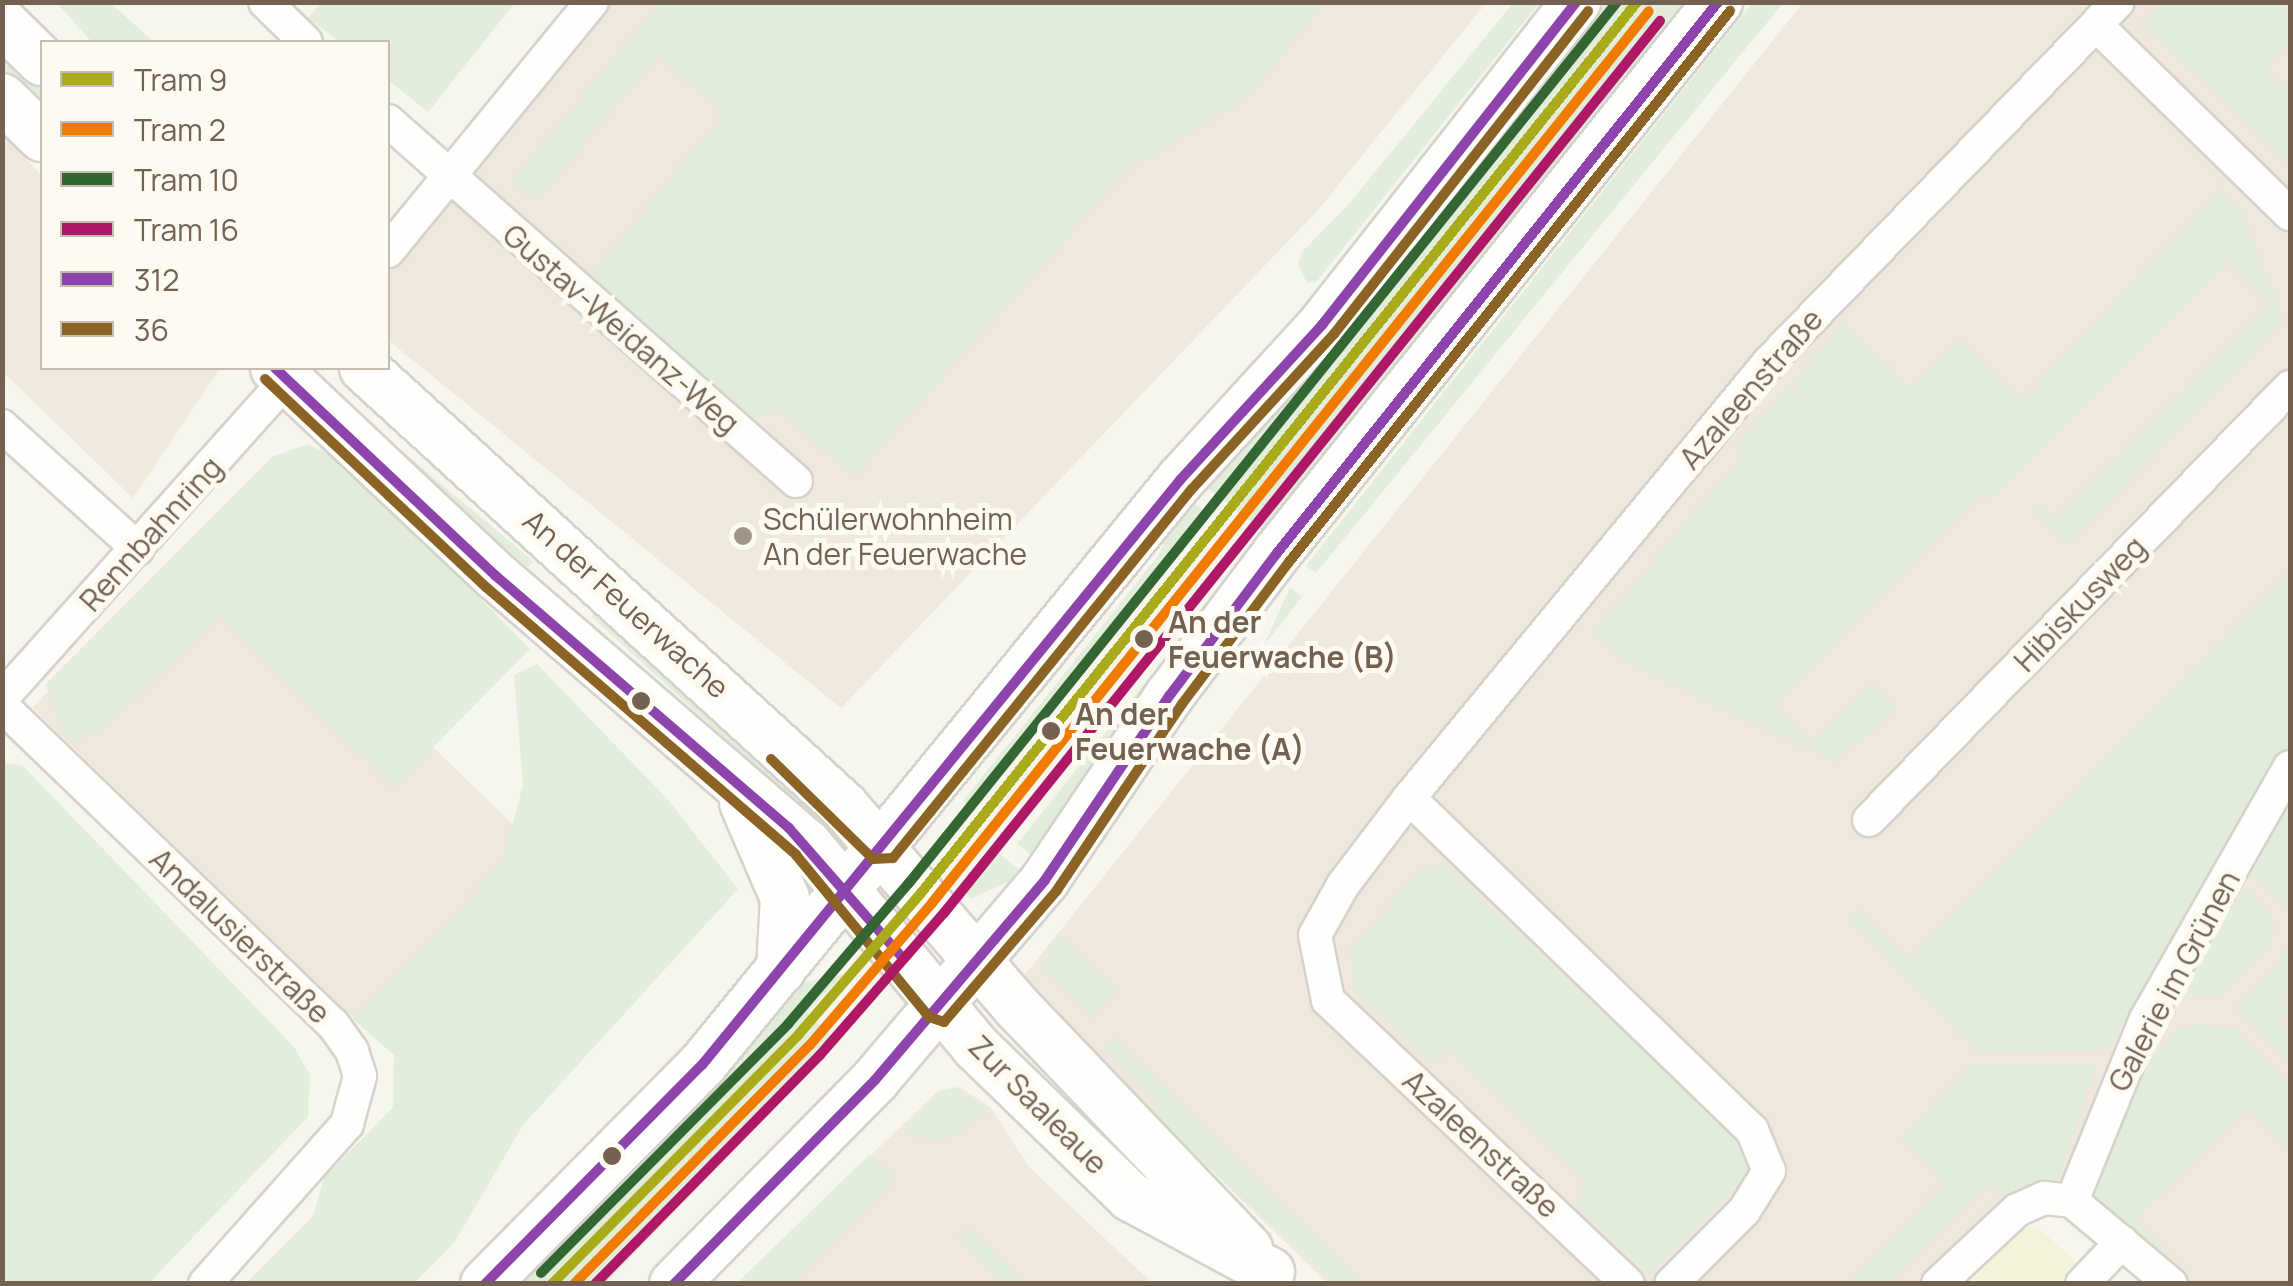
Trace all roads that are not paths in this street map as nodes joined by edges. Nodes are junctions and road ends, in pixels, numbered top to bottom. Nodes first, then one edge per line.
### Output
1 (265, 2) edge
2 (592, 2) edge
3 (1576, 2) edge
4 (1718, 2) edge
5 (2107, 14) edge
6 (2, 22) edge
7 (304, 40) edge
8 (40, 59) edge
9 (2, 98) edge
10 (390, 123) edge
11 (40, 135) edge
12 (445, 177) junction
13 (2290, 214) edge
14 (390, 248) edge
15 (366, 370) edge
16 (286, 372) edge
17 (2290, 388) edge
18 (2, 426) edge
19 (796, 481) dead end
20 (138, 549) junction
21 (2, 698) edge
22 (2, 706) edge
23 (2290, 767) edge
24 (734, 784) junction
25 (1409, 798) junction
26 (1869, 820) dead end
27 (882, 847) junction
28 (848, 888) junction
29 (978, 962) junction
30 (782, 970) junction
31 (941, 1007) junction
32 (2072, 1201) junction
33 (2122, 1242) junction
34 (1276, 1278) edge
35 (204, 1284) edge
36 (485, 1284) edge
37 (674, 1284) edge
38 (1628, 1284) edge
39 (1671, 1284) edge
40 (1938, 1284) edge
41 (2082, 1284) edge
42 (2171, 1284) edge

1 - 7 street
2 - 12 street
3 - 27 main road
4 - 29 main road
5 - 13 street
5 - 25 street, Azaleenstraße
6 - 8 main road
9 - 11 main road
10 - 12 street, Gustav-Weidanz-Weg
12 - 14 street
12 - 19 street, Gustav-Weidanz-Weg
15 - 27 main road, An der Feuerwache
16 - 20 street, Rennbahnring
16 - 24 main road, An der Feuerwache
17 - 26 street, Hibiskusweg
18 - 20 street
20 - 21 street, Rennbahnring
22 - 35 street, Andalusierstraße
23 - 32 street, Galerie im Grünen
24 - 28 main road, An der Feuerwache
24 - 30 main road
25 - 38 street, Azaleenstraße
25 - 39 street
27 - 28 main road
27 - 29 main road, Zur Saaleaue
28 - 30 main road
28 - 31 main road, Zur Saaleaue
29 - 31 main road
29 - 34 main road, Zur Saaleaue
30 - 36 main road
31 - 34 main road, Zur Saaleaue
31 - 37 main road
32 - 33 street
32 - 40 street
33 - 41 street
33 - 42 street

